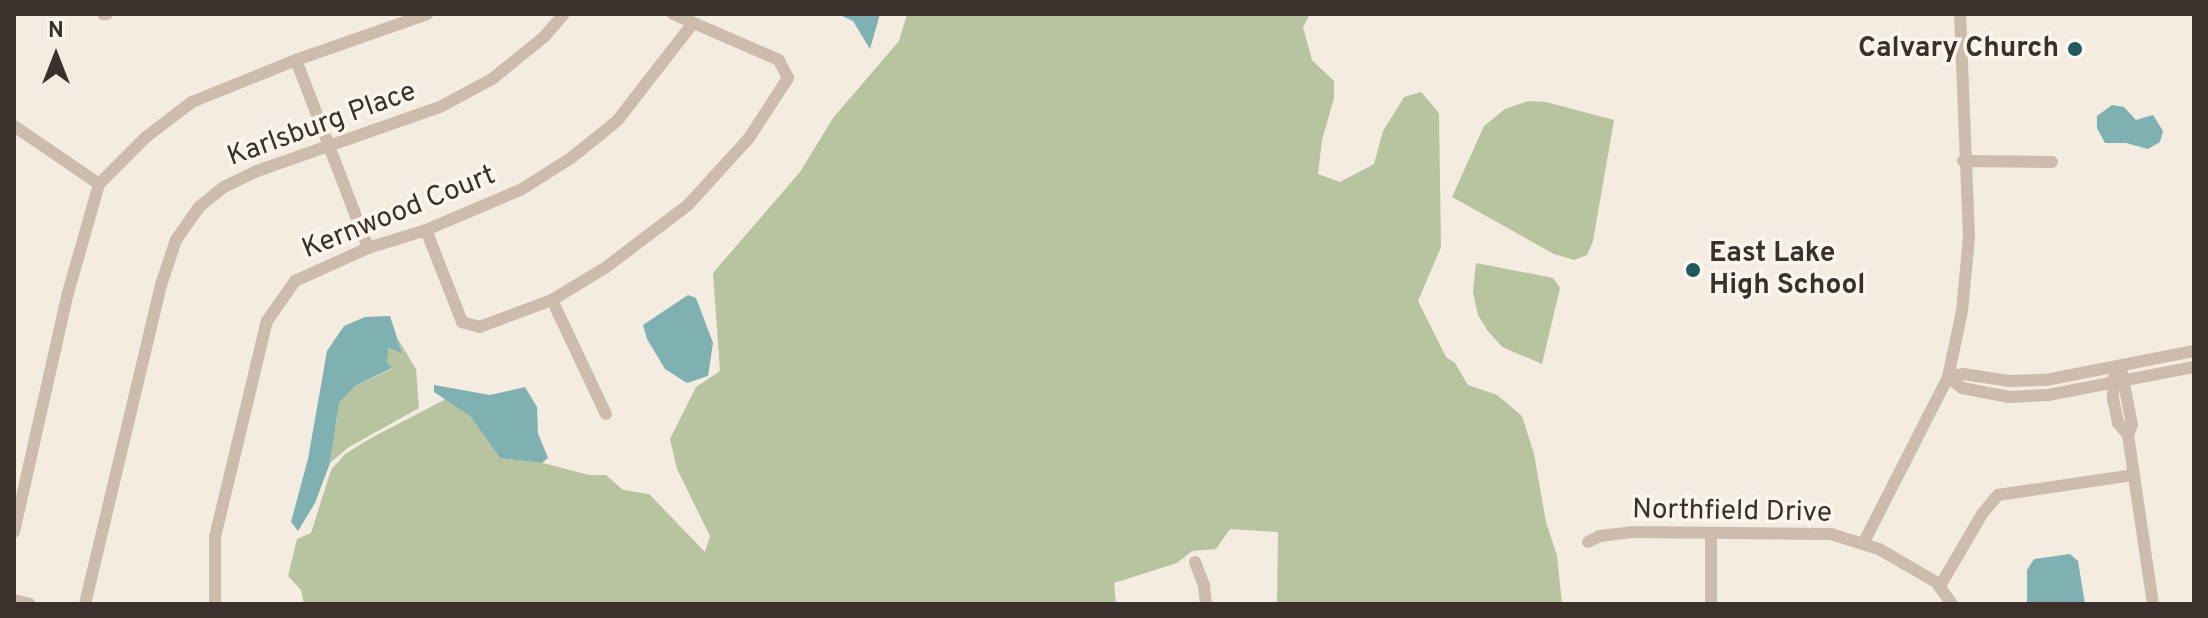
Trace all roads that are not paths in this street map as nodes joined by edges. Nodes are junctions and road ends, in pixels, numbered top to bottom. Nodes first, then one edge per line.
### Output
1 (427, 14) edge
2 (564, 14) edge
3 (673, 14) edge
4 (1960, 14) edge
5 (693, 23) junction
6 (296, 60) junction
7 (16, 132) edge
8 (329, 144) junction
9 (1963, 161) junction
10 (2052, 162) dead end
11 (99, 184) junction
12 (426, 230) junction
13 (368, 248) junction
14 (552, 300) junction
15 (2194, 351) edge
16 (2118, 366) junction
17 (2194, 367) edge
18 (1948, 377) junction
19 (2125, 380) junction
20 (2112, 383) junction
21 (606, 414) dead end
22 (2128, 435) junction
23 (2133, 475) junction
24 (14, 532) edge
25 (1711, 533) junction
26 (1588, 542) dead end
27 (1863, 544) junction
28 (1195, 562) dead end
29 (1940, 586) junction
30 (14, 600) edge
31 (30, 604) edge
32 (85, 604) edge
33 (215, 604) edge
34 (1206, 604) edge
35 (1711, 604) edge
36 (1952, 604) edge
37 (2153, 604) edge

1 - 6 street
2 - 8 street, Karlsburg Place
3 - 5 street
4 - 9 street
5 - 12 street, Kernwood Court
5 - 14 street
6 - 8 street
6 - 11 street
7 - 11 street
8 - 13 street
8 - 32 street, Karlsburg Place
9 - 10 street
9 - 18 street
11 - 24 street
12 - 13 street, Kernwood Court
12 - 14 street
13 - 33 street, Kernwood Court
14 - 21 street
15 - 16 street
16 - 18 street
16 - 19 street
16 - 20 street
17 - 19 street
18 - 20 street
18 - 27 street
19 - 20 street
19 - 22 street
20 - 22 street
22 - 23 street
23 - 29 street
23 - 37 street
25 - 26 street, Northfield Drive
25 - 27 street, Northfield Drive
25 - 35 street
27 - 29 street, Northfield Drive
28 - 34 street
29 - 36 street, Northfield Drive
30 - 31 street

